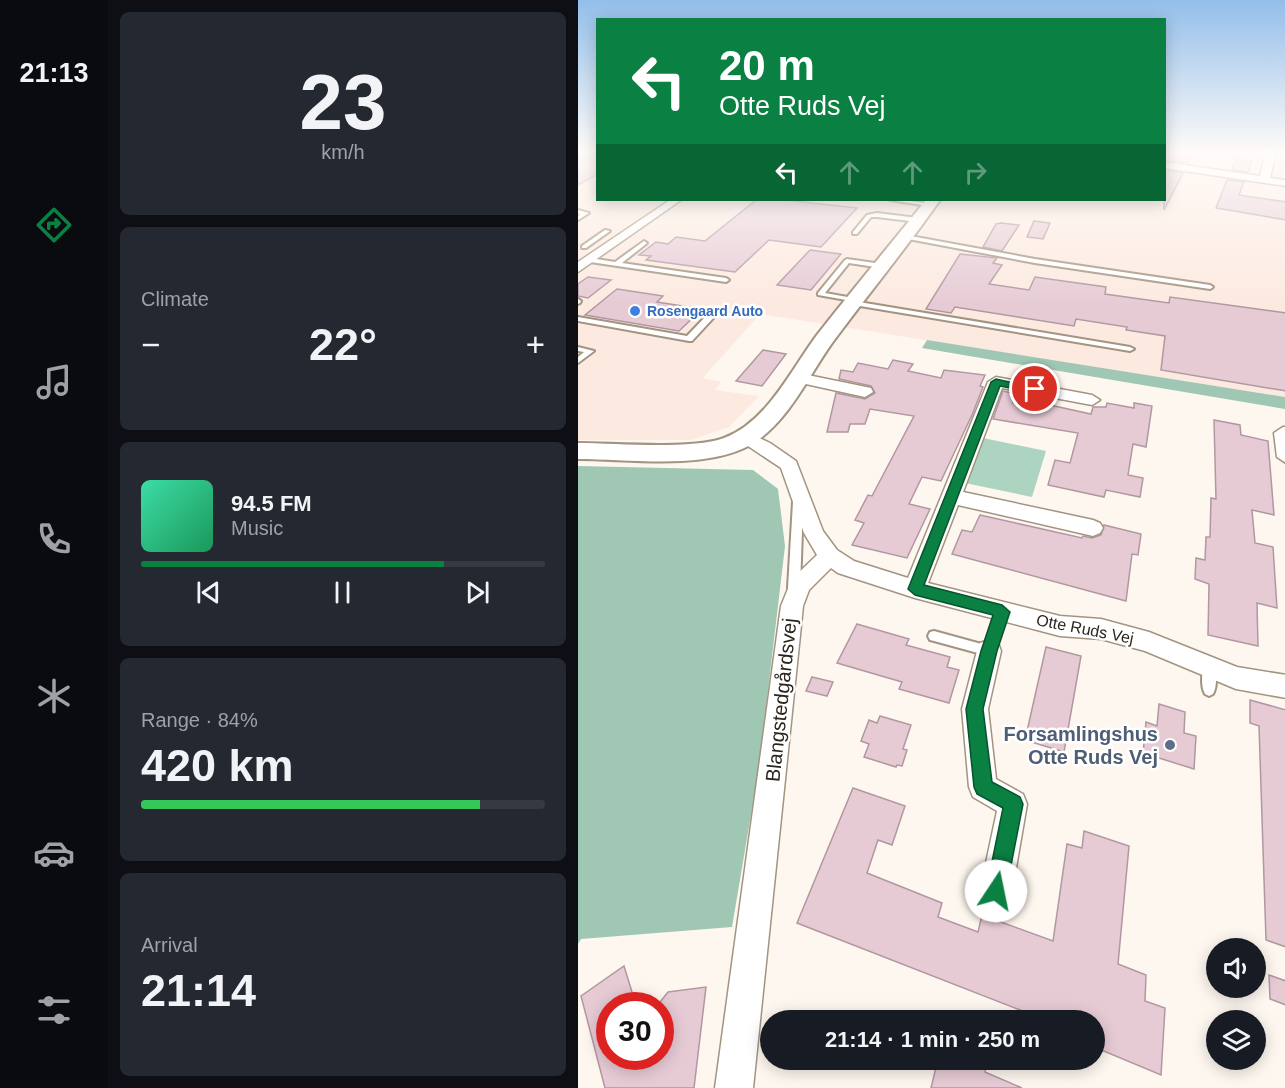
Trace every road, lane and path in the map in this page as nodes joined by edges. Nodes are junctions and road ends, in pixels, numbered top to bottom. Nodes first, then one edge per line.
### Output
1 (931, 202) edge
2 (672, 203) edge
3 (578, 212) edge
4 (578, 218) edge
5 (918, 220) junction
6 (607, 231) dead end
7 (855, 233) dead end
8 (905, 237) junction
9 (644, 243) dead end
10 (581, 246) edge
11 (604, 250) junction
12 (590, 260) junction
13 (616, 264) junction
14 (882, 266) junction
15 (578, 268) edge
16 (726, 280) dead end
17 (1210, 287) dead end
18 (856, 301) junction
19 (713, 314) dead end
20 (578, 319) edge
21 (578, 349) edge
22 (1130, 349) dead end
23 (578, 361) edge
24 (798, 378) junction
25 (865, 392) dead end
26 (1092, 400) dead end
27 (1286, 433) edge
28 (745, 438) junction
29 (578, 451) edge
30 (1286, 457) edge
31 (798, 490) junction
32 (951, 497) junction
33 (1093, 528) dead end
34 (830, 556) junction
35 (915, 589) junction
36 (792, 606) junction
37 (1002, 612) junction
38 (934, 636) dead end
39 (989, 651) junction
40 (1286, 687) edge
41 (996, 891) dead end
42 (734, 1088) edge

1 - 5 street
2 - 11 street
3 - 4 lane
5 - 7 lane
5 - 8 street
6 - 10 lane
8 - 14 street
8 - 17 lane
9 - 13 lane
10 - 11 lane
11 - 12 street
12 - 13 lane
12 - 15 street
13 - 16 lane
14 - 18 street
14 - 18 lane
18 - 22 lane
18 - 24 street
19 - 20 lane
21 - 23 lane
24 - 25 street
24 - 28 street
26 - 32 street
27 - 30 street
28 - 29 street
28 - 31 street
31 - 34 street
31 - 36 lane
32 - 33 street
32 - 35 street
34 - 35 street, Otte Ruds Vej
34 - 36 street, Blangstedgårdsvej
35 - 37 street, Otte Ruds Vej
36 - 42 street, Blangstedgårdsvej
37 - 39 lane
37 - 40 street, Otte Ruds Vej
38 - 39 lane
39 - 41 street

